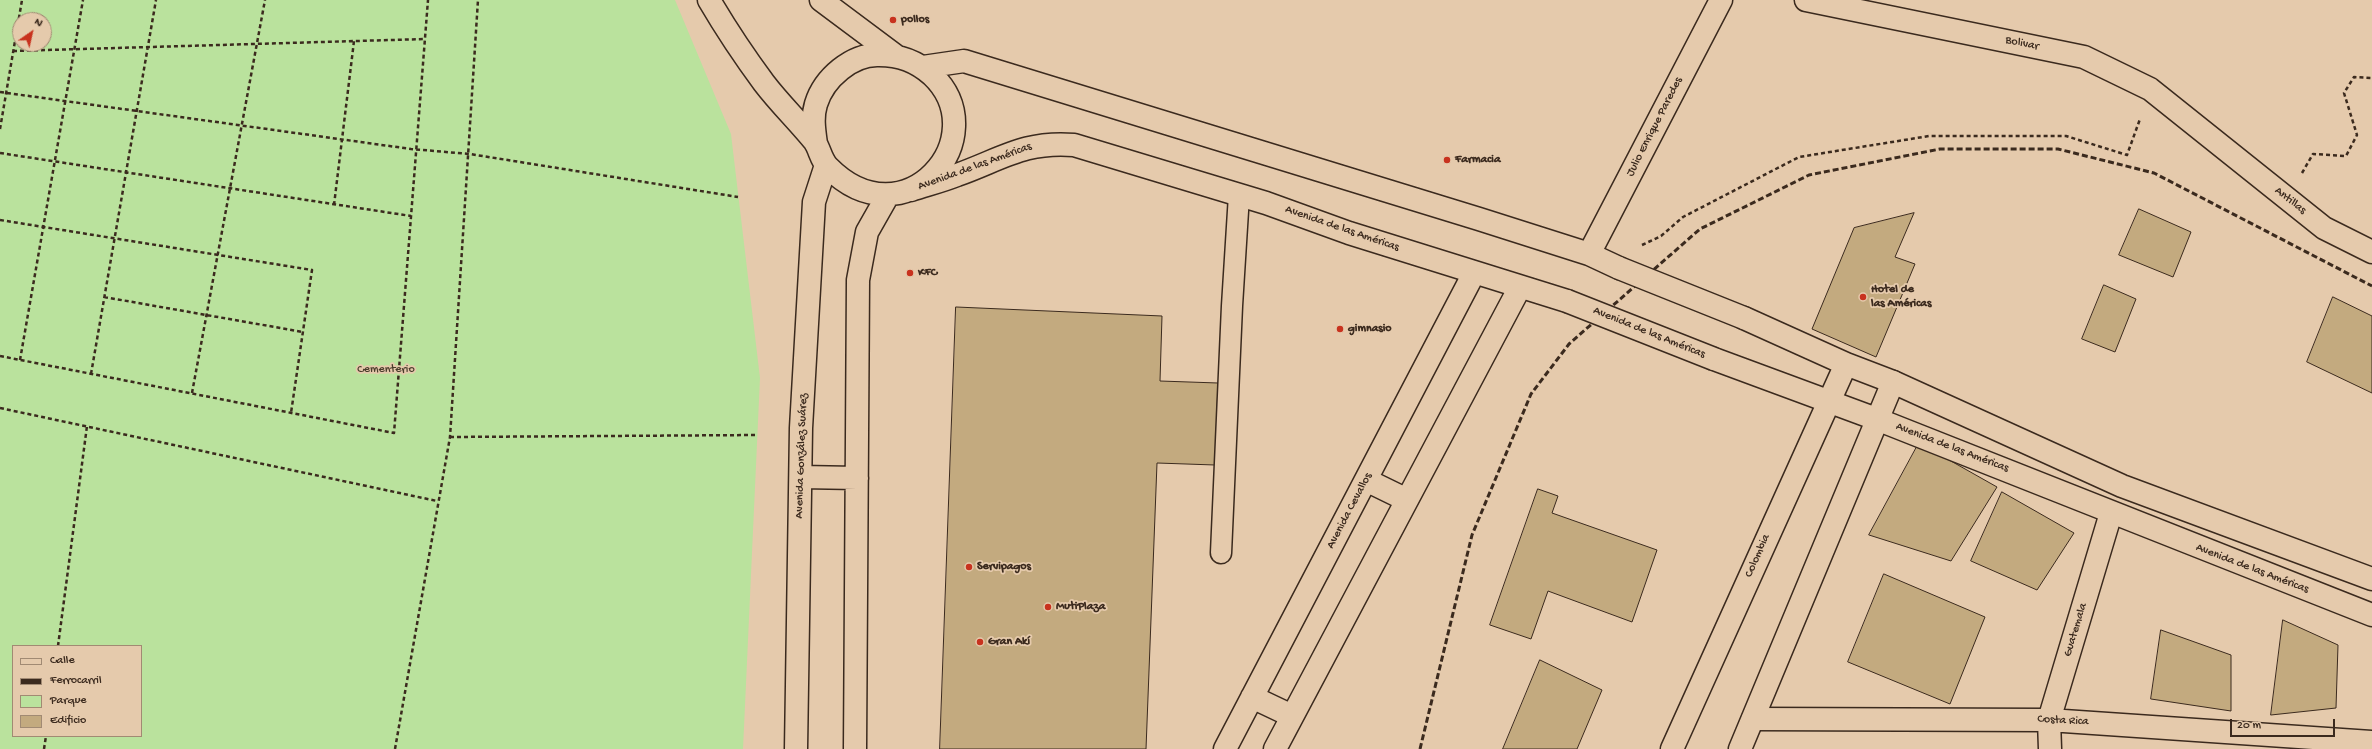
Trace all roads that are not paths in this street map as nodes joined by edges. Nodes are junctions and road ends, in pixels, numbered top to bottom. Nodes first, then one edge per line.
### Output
1 (709, 0) edge
2 (821, 0) edge
3 (1721, 0) edge
4 (1806, 0) edge
5 (896, 56) junction
6 (923, 67) junction
7 (2214, 141) joint
8 (816, 144) junction
9 (826, 165) junction
10 (911, 190) junction
11 (888, 195) junction
12 (1239, 195) junction
13 (2372, 252) edge
14 (1589, 254) junction
15 (1474, 273) junction
16 (1520, 287) junction
17 (1846, 364) junction
18 (1893, 382) junction
19 (1828, 401) junction
20 (1878, 420) junction
21 (801, 477) junction
22 (857, 478) junction
23 (1366, 480) junction
24 (1407, 500) junction
25 (2111, 513) junction
26 (1221, 553) dead end
27 (2372, 579) edge
28 (2372, 616) edge
29 (1252, 697) junction
30 (1292, 716) junction
31 (1753, 719) junction
32 (2049, 720) junction
33 (2372, 742) edge
34 (796, 749) edge
35 (855, 749) edge
36 (1225, 749) edge
37 (1275, 749) edge
38 (1672, 749) edge
39 (1740, 749) edge
40 (2050, 749) edge

1 - 8 main road
2 - 5 main road
3 - 14 main road, Julio Enrique Paredes
4 - 7 main road, Bolivar
5 - 6 main road
5 - 8 main road
6 - 10 main road
6 - 14 main road
7 - 13 main road, Antillas
8 - 9 main road
9 - 11 main road
9 - 21 main road, Avenida González Suárez
10 - 11 main road
10 - 12 main road, Avenida de las Américas
11 - 22 main road
12 - 15 main road, Avenida de las Américas
12 - 26 lane
14 - 17 main road, bridge
15 - 16 main road, Avenida de las Américas
15 - 23 main road, Avenida Cevallos
16 - 19 main road, Avenida de las Américas, bridge
16 - 24 main road
17 - 18 main road
17 - 19 main road, Colombia
18 - 20 main road
18 - 27 main road
19 - 20 main road, Avenida de las Américas
19 - 38 main road, Colombia
20 - 25 main road, Avenida de las Américas
20 - 31 main road
21 - 22 main road
21 - 34 main road, Avenida González Suárez
22 - 35 main road
23 - 24 main road
23 - 29 main road, Avenida Cevallos
24 - 30 main road
25 - 28 main road, Avenida de las Américas
25 - 32 main road, Guatemala
29 - 30 main road
29 - 36 main road, Avenida Cevallos
30 - 37 main road
31 - 32 main road, Costa Rica
31 - 39 main road
32 - 33 main road, Costa Rica
32 - 40 main road, Guatemala

